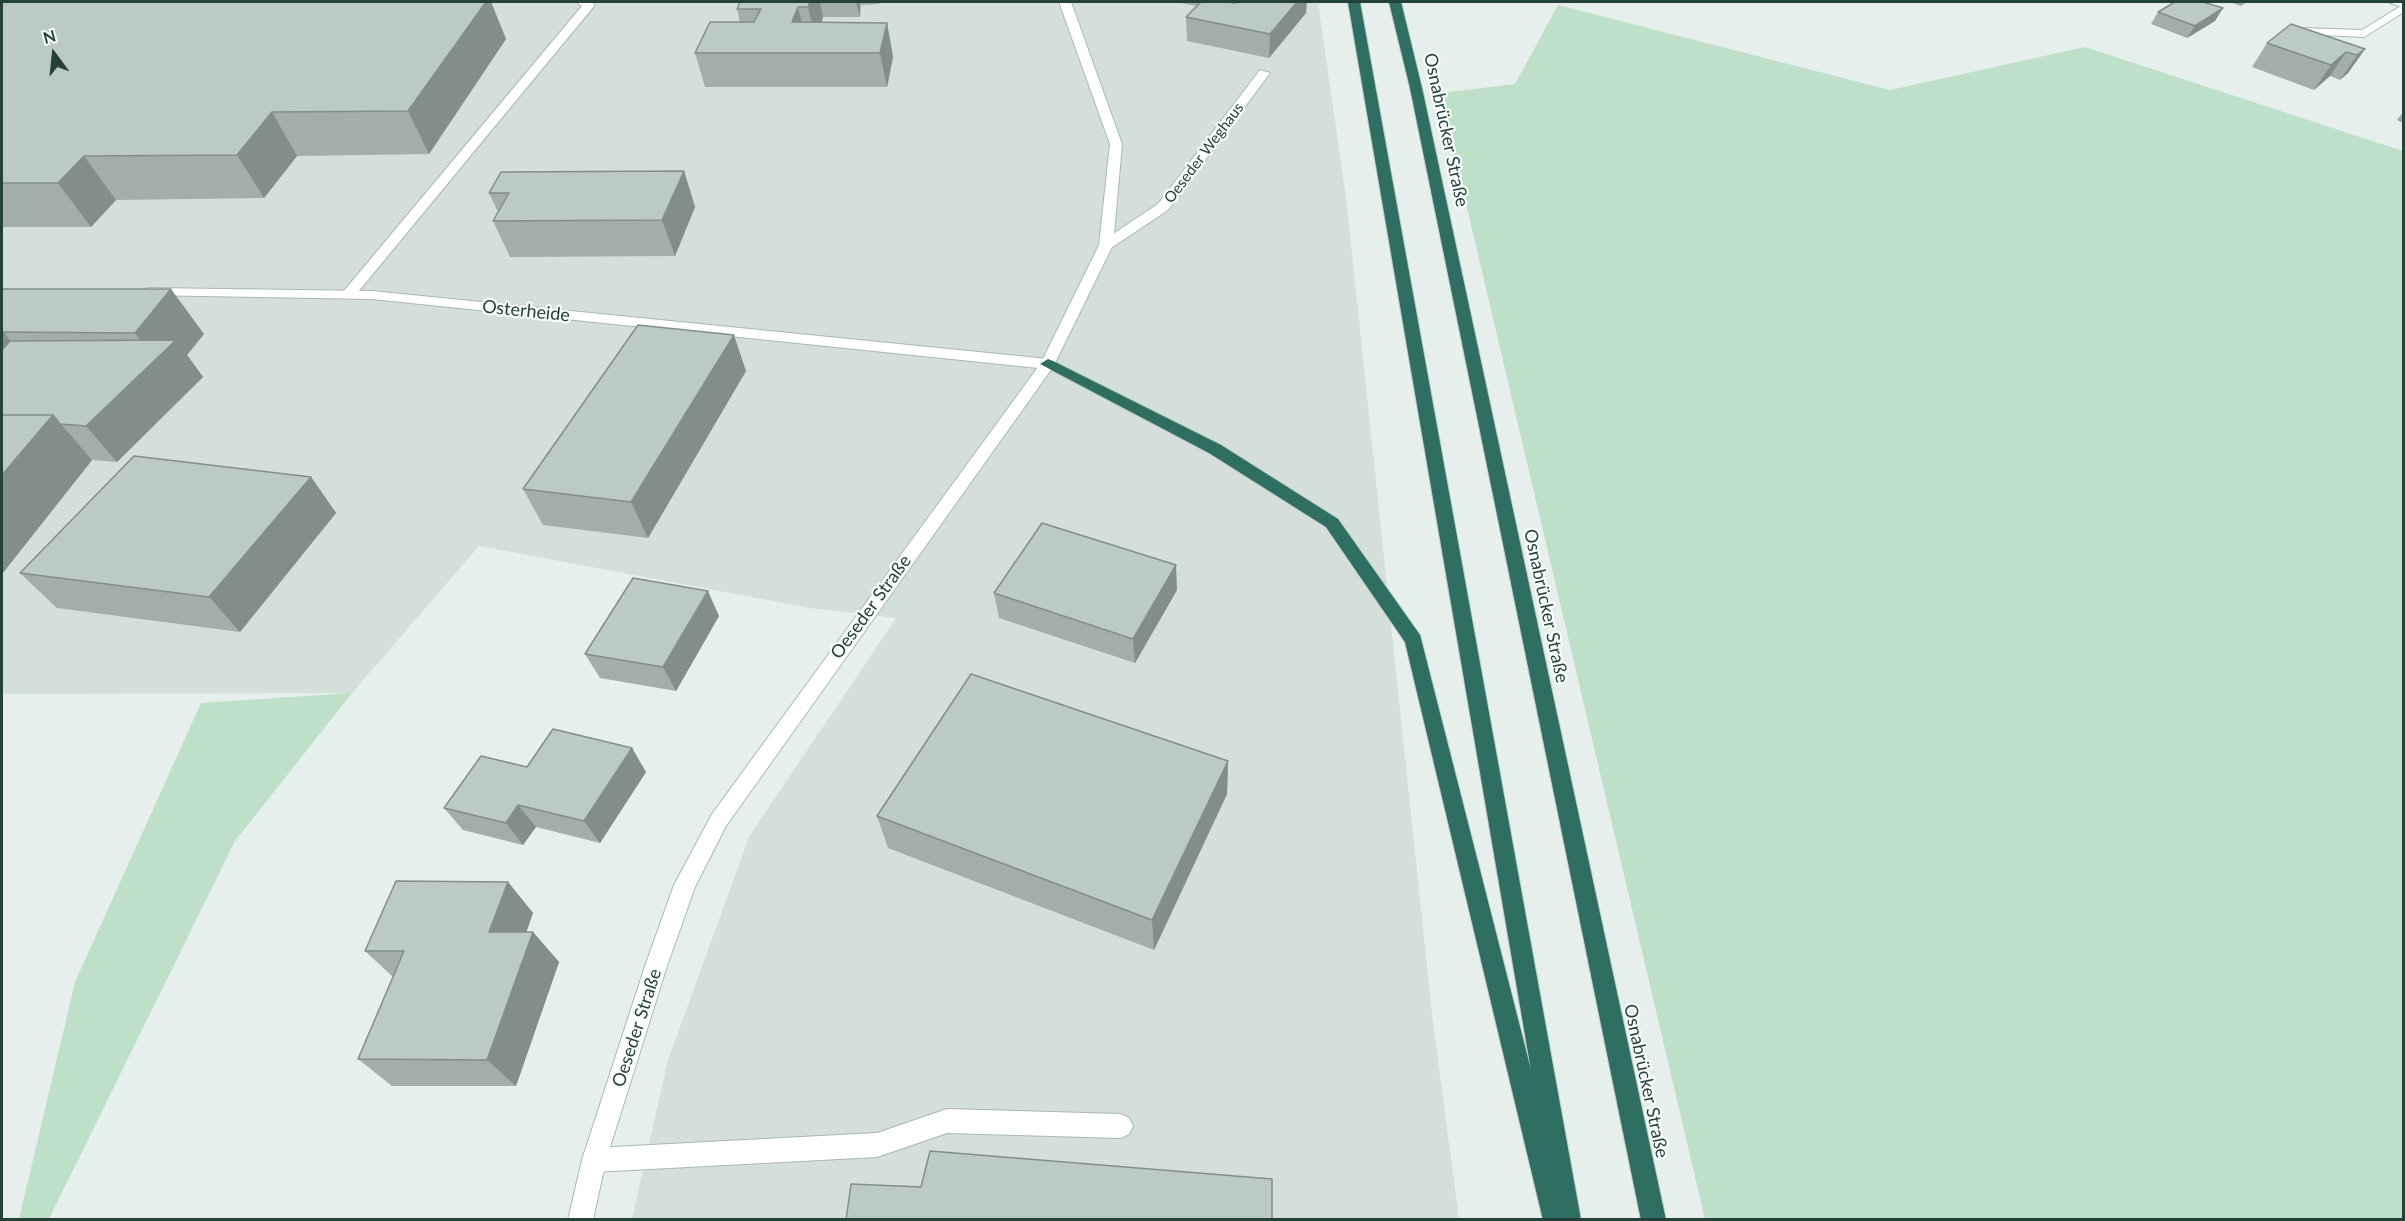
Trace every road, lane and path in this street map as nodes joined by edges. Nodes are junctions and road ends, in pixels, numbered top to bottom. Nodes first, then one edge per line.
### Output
1 (584, 2) edge
2 (1065, 2) edge
3 (1354, 2) edge
4 (1395, 2) edge
5 (2394, 2) edge
6 (2403, 6) edge
7 (2301, 32) edge
8 (1264, 73) dead end
9 (1106, 245) junction
10 (138, 291) edge
11 (348, 295) junction
12 (1048, 364) junction
13 (1121, 1126) dead end
14 (594, 1160) junction
15 (580, 1220) edge
16 (1556, 1220) edge
17 (1569, 1220) edge
18 (1654, 1220) edge

1 - 11 street
2 - 9 street, Oeseder Straße
3 - 17 highway
4 - 18 highway, Osnabrücker Straße
5 - 6 street
6 - 7 street
8 - 9 street, Oeseder Weghaus
9 - 12 street, Oeseder Straße
10 - 11 street, Osterheide
11 - 12 street, Osterheide
12 - 14 street, Oeseder Straße
12 - 16 highway
13 - 14 street
14 - 15 street, Oeseder Straße

